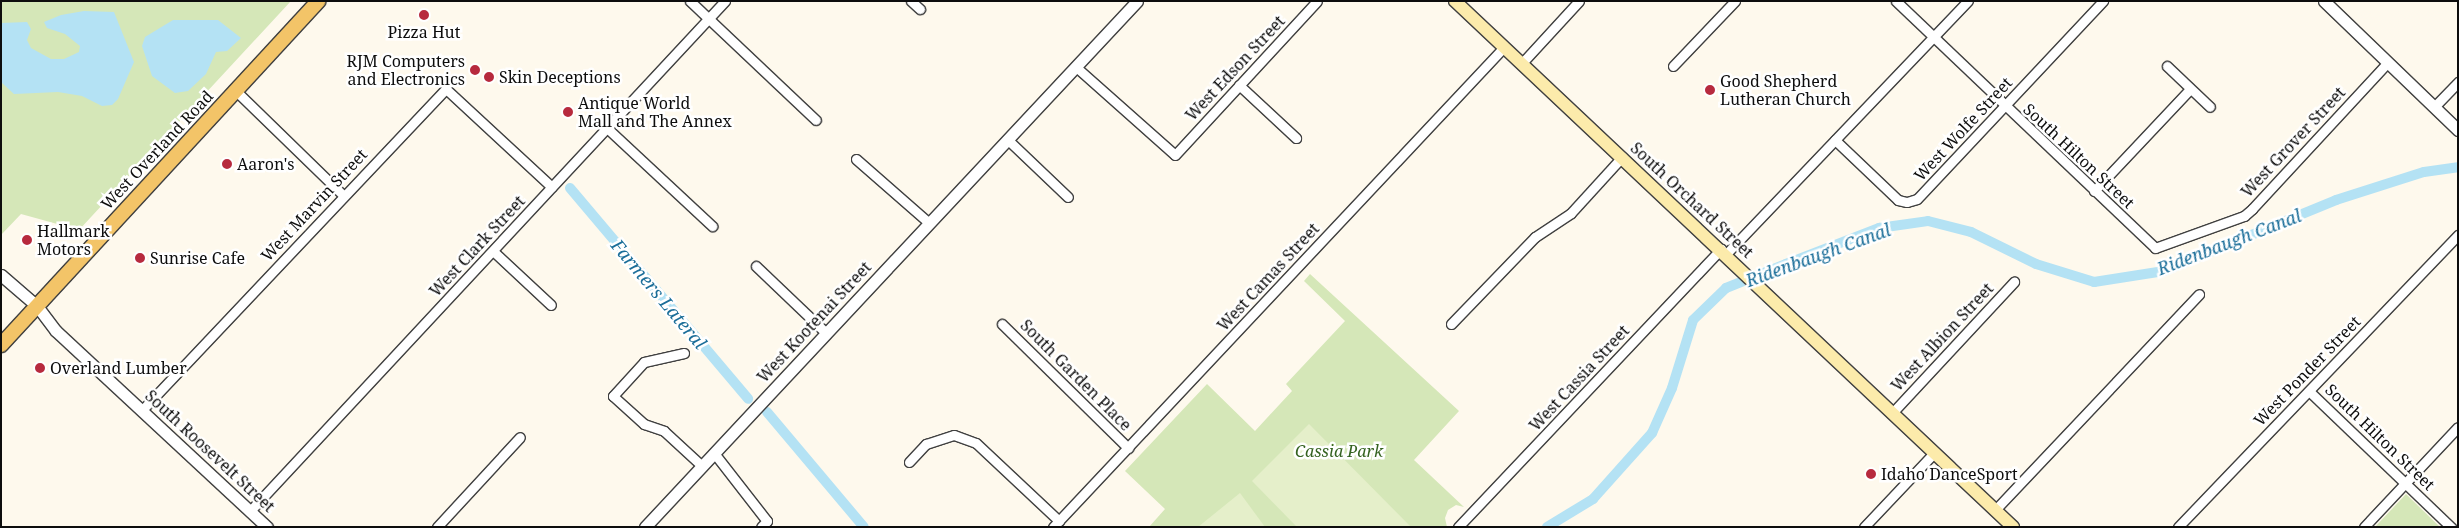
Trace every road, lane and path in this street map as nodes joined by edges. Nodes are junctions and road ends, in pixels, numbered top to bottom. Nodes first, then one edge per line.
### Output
1 (318, 1) edge
2 (690, 1) edge
3 (725, 1) edge
4 (912, 1) edge
5 (1137, 1) edge
6 (1317, 1) edge
7 (1455, 1) edge
8 (1579, 1) edge
9 (1735, 1) edge
10 (1896, 1) edge
11 (1968, 1) edge
12 (2103, 1) edge
13 (2324, 1) edge
14 (920, 9) dead end
15 (708, 19) junction
16 (1933, 38) junction
17 (1504, 47) junction
18 (1522, 63) junction
19 (2387, 63) junction
20 (1673, 66) dead end
21 (2167, 66) dead end
22 (1076, 67) junction
23 (2458, 82) edge
24 (1239, 85) junction
25 (2190, 89) junction
26 (236, 91) junction
27 (2005, 106) junction
28 (2210, 107) dead end
29 (2434, 107) junction
30 (816, 120) dead end
31 (607, 128) junction
32 (2458, 130) edge
33 (1296, 138) dead end
34 (1008, 139) junction
35 (1835, 140) junction
36 (1622, 157) junction
37 (856, 159) dead end
38 (552, 187) junction
39 (2094, 191) junction
40 (343, 195) junction
41 (1068, 197) dead end
42 (929, 223) junction
43 (712, 226) dead end
44 (2458, 235) edge
45 (2155, 248) joint
46 (493, 251) junction
47 (1724, 252) junction
48 (756, 266) dead end
49 (1, 275) edge
50 (2014, 282) dead end
51 (2200, 294) dead end
52 (551, 305) dead end
53 (37, 306) junction
54 (1002, 324) dead end
55 (1451, 324) dead end
56 (826, 333) junction
57 (1, 345) edge
58 (684, 353) dead end
59 (2309, 391) junction
60 (143, 409) junction
61 (1892, 412) junction
62 (2458, 427) edge
63 (520, 437) dead end
64 (1128, 448) junction
65 (1935, 452) junction
66 (714, 453) junction
67 (909, 462) dead end
68 (702, 466) junction
69 (2405, 483) junction
70 (1995, 510) junction
71 (250, 511) junction
72 (1056, 524) edge
73 (267, 527) edge
74 (437, 527) edge
75 (645, 527) edge
76 (761, 527) edge
77 (1458, 527) edge
78 (1864, 527) edge
79 (2013, 527) edge
80 (2178, 527) edge
81 (2364, 527) edge
82 (2451, 527) edge

1 - 26 main road, West Overland Road
2 - 15 street
3 - 15 street, West Clark Street
4 - 14 street
5 - 22 street, West Kootenai Street
6 - 24 street, West Edson Street
7 - 17 main road, South Orchard Street
8 - 18 street
9 - 20 street
10 - 16 street, South Hilton Street
11 - 16 street, West Cassia Street
12 - 27 street, West Wolfe Street
13 - 19 street
15 - 30 street
15 - 31 street, West Clark Street
16 - 27 street, South Hilton Street
16 - 35 street, West Cassia Street
17 - 18 main road, South Orchard Street
17 - 64 street, West Camas Street
18 - 36 main road, South Orchard Street
19 - 29 street
19 - 45 street, West Grover Street
21 - 25 street
22 - 24 street, West Edson Street
22 - 34 street, West Kootenai Street
23 - 29 street
24 - 33 street
25 - 28 street
25 - 39 street
26 - 40 street
26 - 53 main road, West Overland Road
27 - 35 street, West Wolfe Street
27 - 39 street, South Hilton Street
29 - 32 street
31 - 38 street, West Clark Street
31 - 43 street
34 - 41 street
34 - 42 street, West Kootenai Street
35 - 47 street, West Cassia Street
36 - 47 main road, South Orchard Street
36 - 55 street
37 - 42 street
38 - 40 street, West Marvin Street
38 - 46 street, West Clark Street
39 - 45 street, South Hilton Street
40 - 60 street, West Marvin Street
42 - 56 street, West Kootenai Street
44 - 59 street, West Ponder Street
46 - 52 street
46 - 71 street, West Clark Street
47 - 61 main road, South Orchard Street
47 - 77 street, West Cassia Street
48 - 56 street
49 - 53 street, South Roosevelt Street
50 - 61 street, West Albion Street
51 - 70 street
53 - 57 main road, West Overland Road
53 - 60 street, South Roosevelt Street
54 - 64 street, South Garden Place
56 - 66 street, West Kootenai Street
58 - 68 street
59 - 69 street, South Hilton Street
59 - 80 street, West Ponder Street
60 - 71 street, South Roosevelt Street
61 - 65 main road, South Orchard Street
62 - 69 street
63 - 74 street
64 - 72 street, West Camas Street
65 - 70 main road, South Orchard Street
65 - 78 street
66 - 68 street, West Kootenai Street
66 - 76 street
67 - 72 street
68 - 75 street, West Kootenai Street
69 - 81 street
69 - 82 street, South Hilton Street
70 - 79 main road, South Orchard Street
71 - 73 street, South Roosevelt Street

